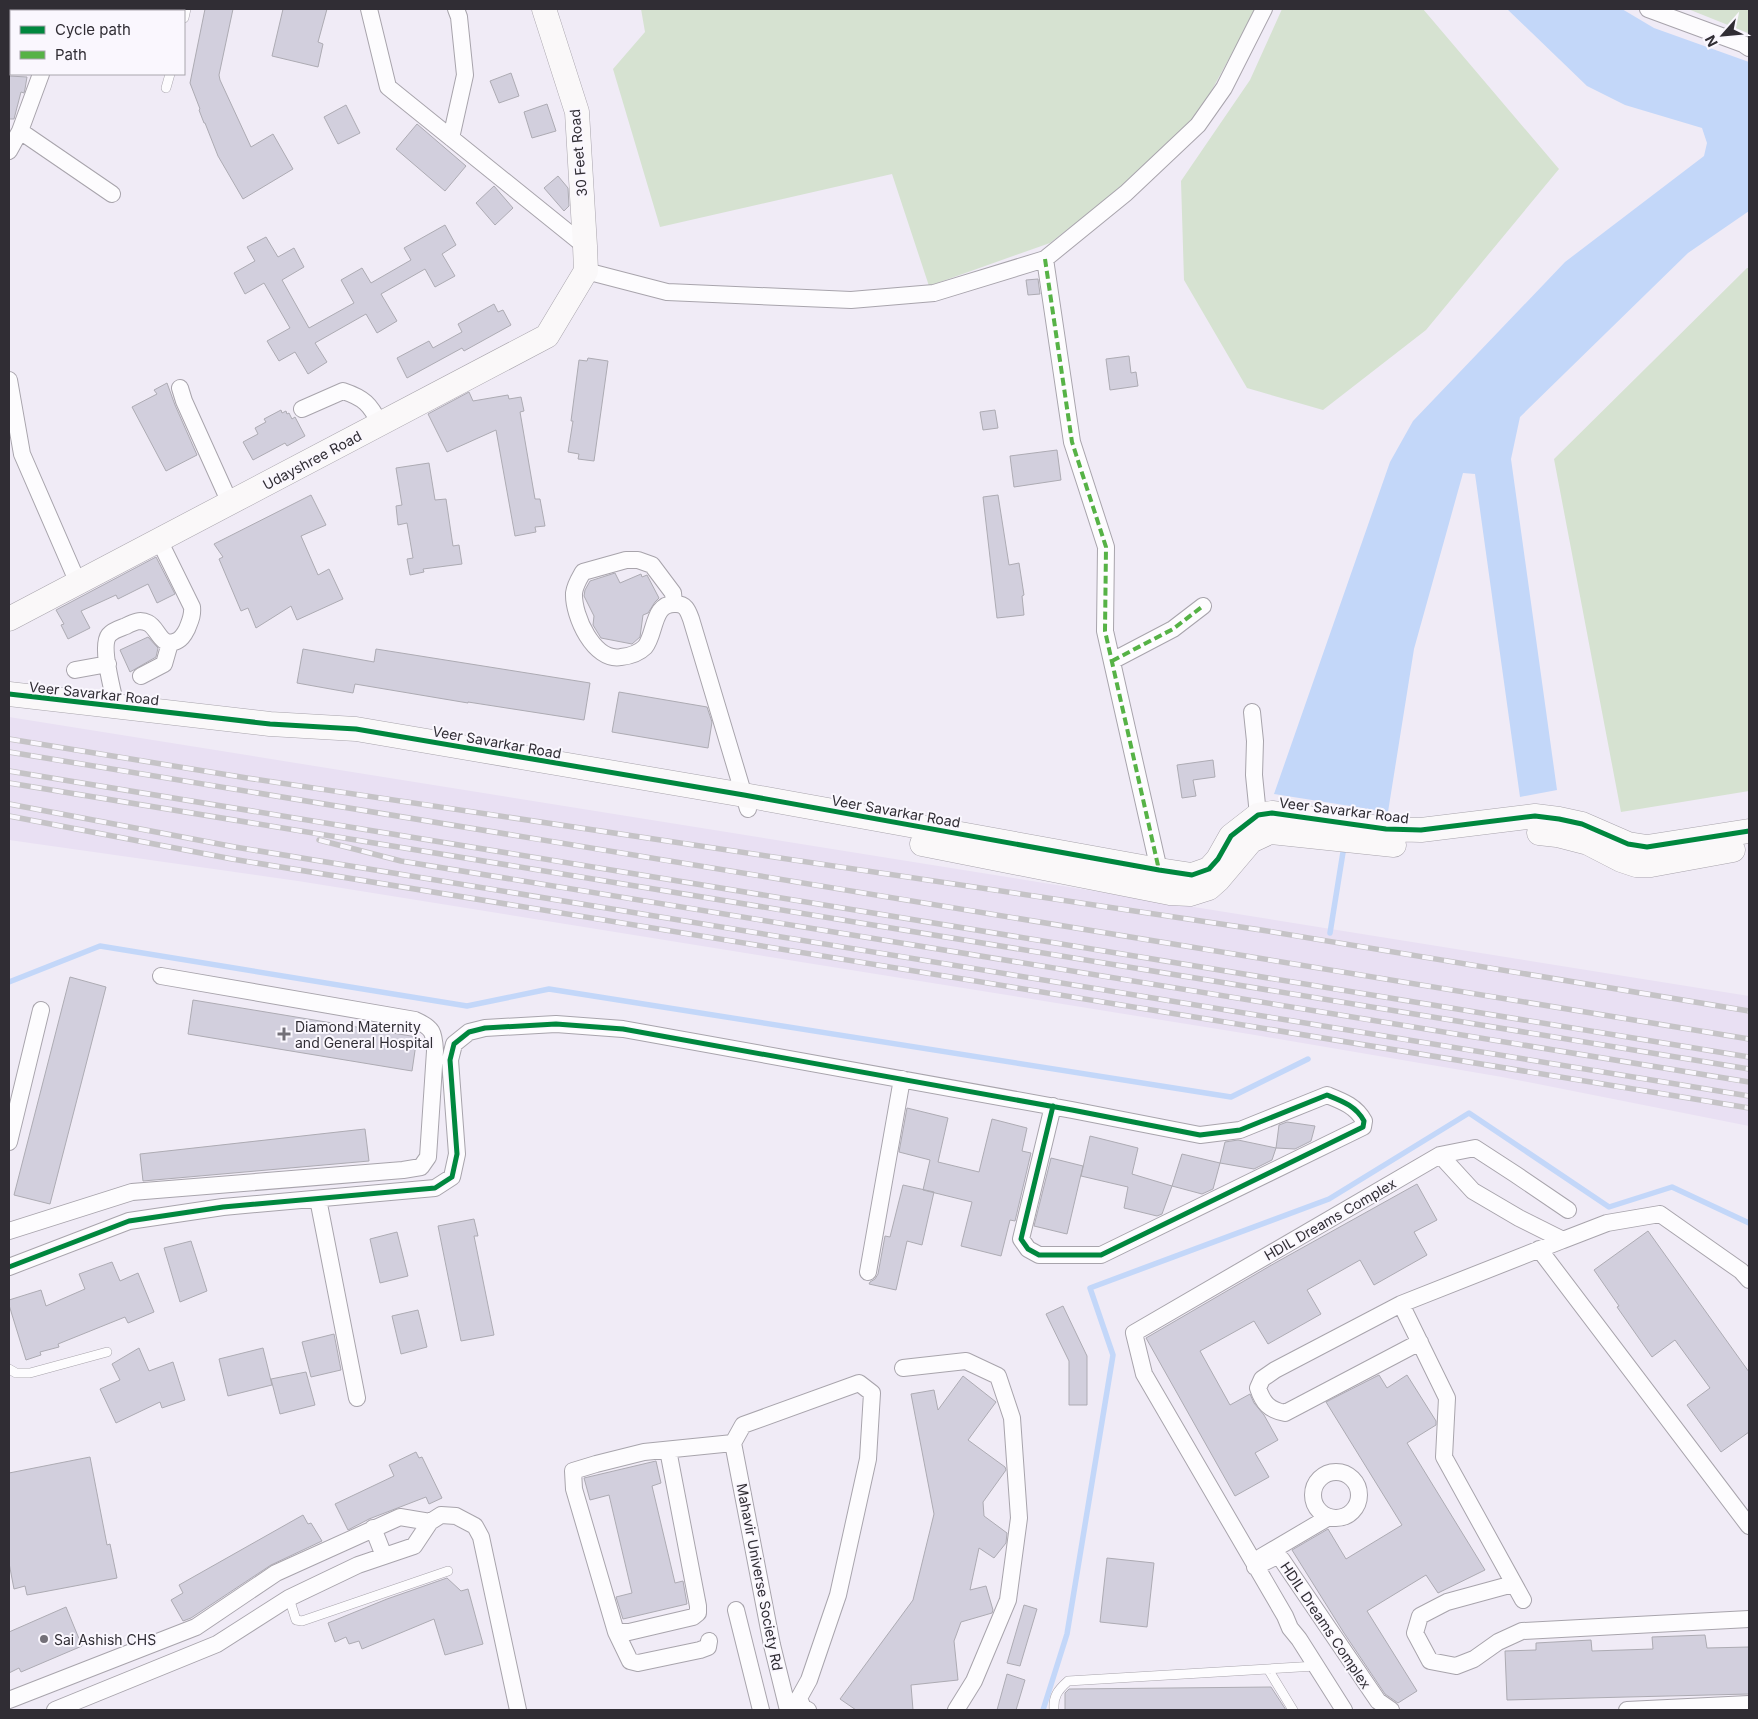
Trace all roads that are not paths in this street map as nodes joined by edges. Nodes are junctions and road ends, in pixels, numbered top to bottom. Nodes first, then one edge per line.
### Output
1 (369, 9) edge
2 (456, 9) edge
3 (544, 9) edge
4 (1264, 9) edge
5 (1648, 9) edge
6 (1749, 48) edge
7 (41, 75) edge
8 (170, 75) edge
9 (166, 88) dead end
10 (20, 130) junction
11 (451, 138) junction
12 (9, 151) edge
13 (112, 194) dead end
14 (585, 246) junction
15 (1045, 259) junction
16 (586, 271) junction
17 (9, 380) edge
18 (180, 388) dead end
19 (302, 409) dead end
20 (380, 424) junction
21 (230, 503) junction
22 (160, 540) junction
23 (78, 583) junction
24 (674, 603) junction
25 (1203, 606) dead end
26 (9, 619) edge
27 (170, 643) junction
28 (1112, 661) junction
29 (108, 664) junction
30 (75, 670) dead end
31 (141, 676) dead end
32 (9, 694) edge
33 (116, 706) junction
34 (1252, 712) dead end
35 (746, 802) junction
36 (1267, 820) junction
37 (1749, 831) edge
38 (1387, 837) junction
39 (1749, 847) edge
40 (1159, 870) junction
41 (161, 976) dead end
42 (41, 1010) dead end
43 (902, 1079) junction
44 (1053, 1106) junction
45 (9, 1142) edge
46 (1440, 1155) junction
47 (318, 1199) junction
48 (1568, 1210) dead end
49 (9, 1231) edge
50 (1562, 1240) junction
51 (1539, 1249) junction
52 (9, 1268) edge
53 (868, 1272) dead end
54 (1749, 1280) edge
55 (1401, 1304) junction
56 (1420, 1342) junction
57 (107, 1352) dead end
58 (903, 1368) dead end
59 (9, 1369) edge
60 (357, 1398) dead end
61 (733, 1443) junction
62 (668, 1450) junction
63 (1329, 1517) dead end
64 (430, 1522) junction
65 (1749, 1526) edge
66 (373, 1528) junction
67 (384, 1556) junction
68 (1254, 1564) junction
69 (448, 1571) dead end
70 (1513, 1584) junction
71 (289, 1598) junction
72 (1523, 1600) dead end
73 (736, 1610) dead end
74 (1749, 1619) edge
75 (196, 1626) junction
76 (616, 1632) junction
77 (709, 1641) dead end
78 (206, 1649) junction
79 (1316, 1666) junction
80 (1268, 1669) junction
81 (9, 1700) edge
82 (1749, 1704) edge
83 (55, 1710) edge
84 (518, 1710) edge
85 (761, 1710) edge
86 (788, 1710) edge
87 (808, 1710) edge
88 (956, 1710) edge
89 (1054, 1710) edge
90 (1293, 1710) edge
91 (1344, 1710) edge
92 (1391, 1710) edge
93 (1627, 1710) edge

1 - 11 street
2 - 11 street
3 - 14 street, 30 Feet Road
4 - 15 street
5 - 6 street
7 - 10 street
8 - 9 lane
10 - 12 street
10 - 13 street
11 - 14 street
14 - 16 street, 30 Feet Road
15 - 16 street
15 - 28 street
16 - 20 street, Udayshree Road
17 - 23 street
18 - 21 street
19 - 20 street
20 - 21 street, Udayshree Road
21 - 22 street, Udayshree Road
22 - 23 street, Udayshree Road
22 - 27 street
23 - 26 street, Udayshree Road
24 - 24 street
24 - 35 street
25 - 28 street
27 - 29 street
27 - 31 street
28 - 40 street
29 - 30 street
29 - 33 street
32 - 33 street, Veer Savarkar Road
33 - 35 street, Veer Savarkar Road
34 - 36 street
35 - 36 street, Veer Savarkar Road
35 - 40 street, Veer Savarkar Road
36 - 38 street, Veer Savarkar Road
36 - 40 street, Veer Savarkar Road
37 - 38 street, Veer Savarkar Road
38 - 39 street
41 - 49 street
42 - 45 street
43 - 44 street
43 - 47 street
43 - 53 street
44 - 44 street
46 - 48 street
46 - 50 street
46 - 68 street, HDIL Dreams Complex
47 - 52 street
47 - 60 street
50 - 51 street
50 - 54 street
51 - 55 street
51 - 65 street
55 - 56 street
55 - 56 street
56 - 70 street
57 - 59 lane
58 - 88 street
61 - 62 street
61 - 86 street, Mahavir Universe Society Rd
61 - 87 street
62 - 76 street
62 - 76 street
63 - 68 street
64 - 66 street
64 - 67 street
64 - 84 street
66 - 67 street
66 - 75 street
67 - 71 street
68 - 79 street, HDIL Dreams Complex
68 - 92 street, HDIL Dreams Complex
69 - 71 lane
70 - 72 street
70 - 74 street
71 - 78 street
73 - 85 street
75 - 78 street
75 - 81 street
76 - 77 street
78 - 83 street
79 - 80 lane
79 - 91 street, HDIL Dreams Complex
80 - 89 lane
80 - 90 lane
82 - 93 street

